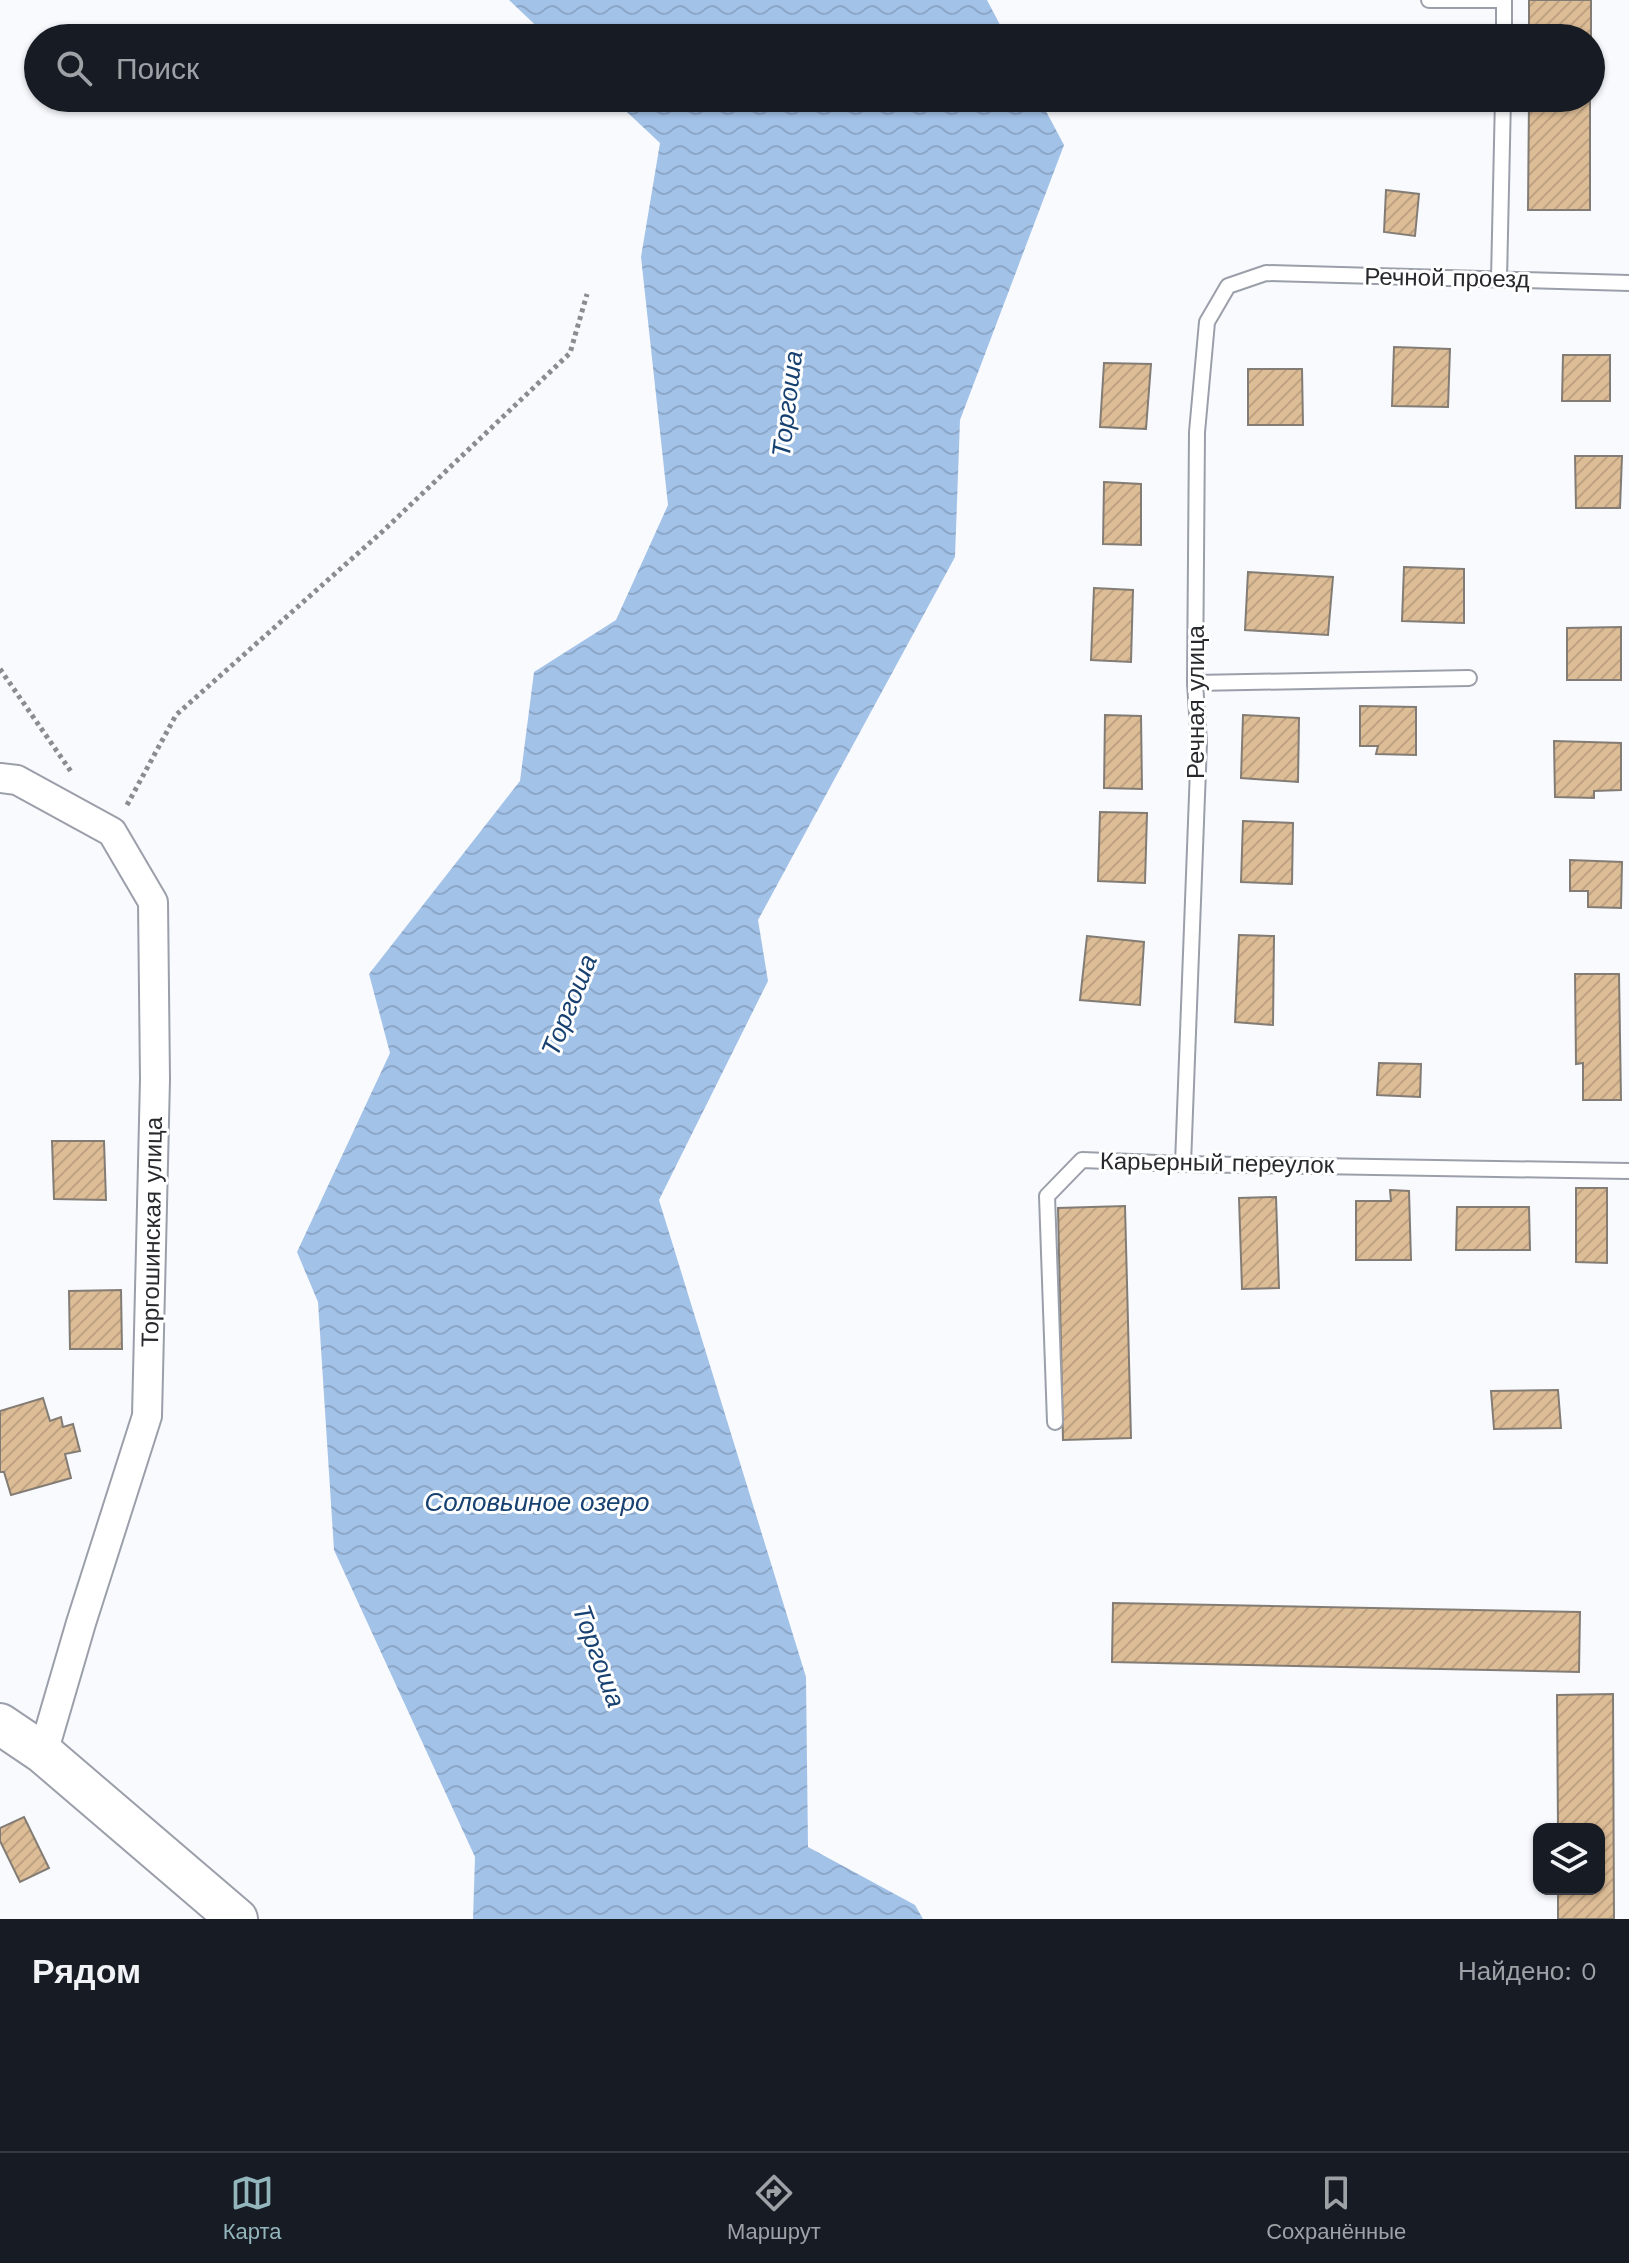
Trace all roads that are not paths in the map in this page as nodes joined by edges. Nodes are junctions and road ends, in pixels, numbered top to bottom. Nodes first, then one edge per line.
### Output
1 (1429, 0) edge
2 (1504, 1) edge
3 (1504, 24) edge
4 (1503, 112) edge
5 (1266, 273) joint
6 (1499, 279) junction
7 (1629, 283) edge
8 (1469, 678) dead end
9 (1195, 683) junction
10 (0, 778) edge
11 (1183, 1164) junction
12 (1629, 1171) edge
13 (1055, 1422) dead end
14 (0, 1724) edge
15 (43, 1753) junction
16 (237, 1919) edge

1 - 2 lane
2 - 3 lane
4 - 6 lane
5 - 6 lane, Речной проезд
5 - 9 lane, Речная улица
6 - 7 lane, Речной проезд
8 - 9 lane
9 - 11 lane, Речная улица
10 - 15 street, Торгошинская улица
11 - 12 lane, Карьерный переулок
11 - 13 lane, Карьерный переулок
14 - 15 main road
15 - 16 main road

